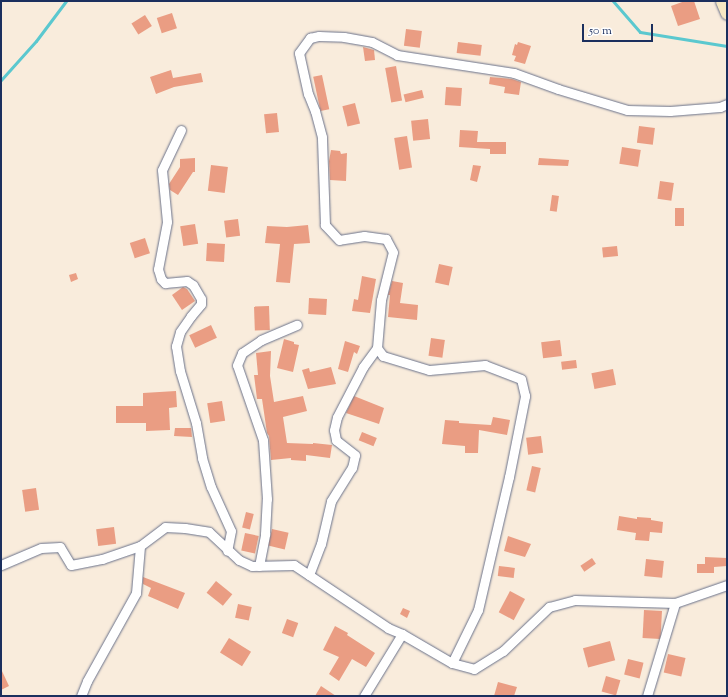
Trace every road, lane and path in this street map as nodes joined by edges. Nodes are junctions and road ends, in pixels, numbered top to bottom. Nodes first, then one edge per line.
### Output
1 (722, 1) edge
2 (727, 13) edge
3 (727, 104) edge
4 (181, 130) dead end
5 (297, 325) dead end
6 (377, 348) junction
7 (140, 546) junction
8 (227, 551) junction
9 (1, 566) edge
10 (259, 566) junction
11 (309, 575) junction
12 (727, 585) edge
13 (675, 603) junction
14 (402, 634) junction
15 (452, 663) junction
16 (81, 696) edge
17 (364, 696) edge
18 (647, 696) edge

1 - 2 main road
3 - 6 street
4 - 8 street
5 - 10 street
6 - 11 street
6 - 15 street
7 - 8 street
7 - 9 street
7 - 16 street
8 - 10 street
10 - 11 street
11 - 14 street
12 - 13 street
13 - 15 street
13 - 18 street
14 - 15 street
14 - 17 street

